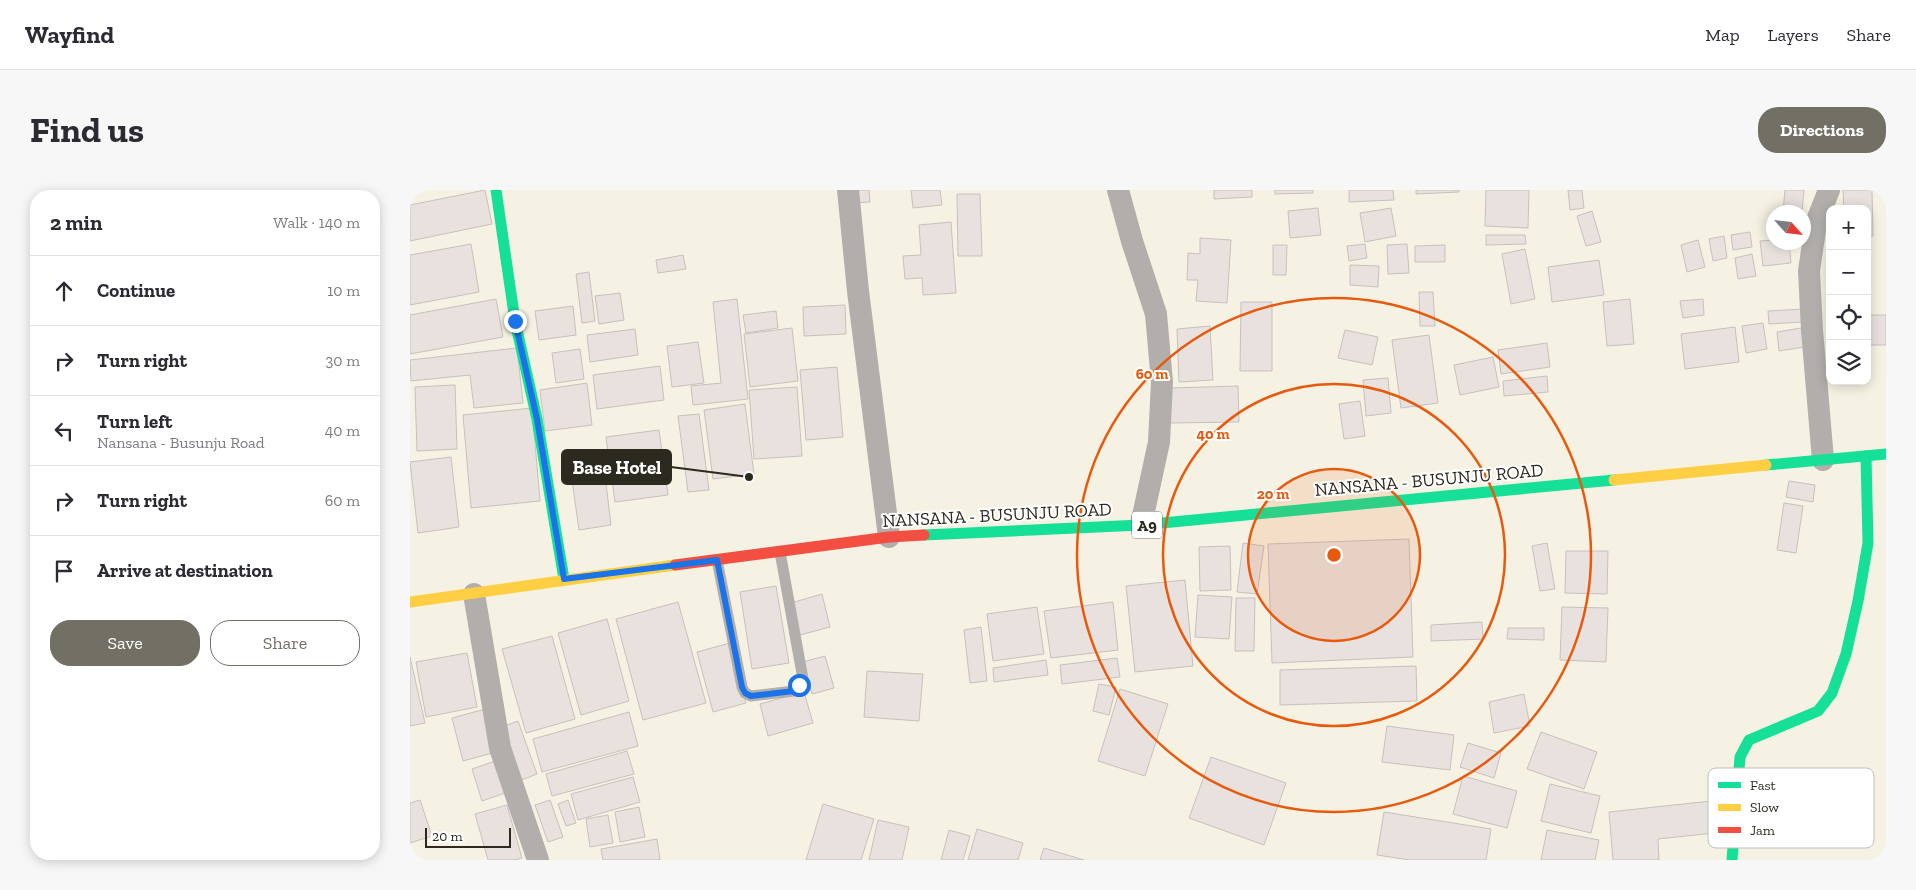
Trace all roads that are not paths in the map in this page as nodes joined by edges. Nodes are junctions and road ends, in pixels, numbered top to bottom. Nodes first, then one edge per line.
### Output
1 (496, 190) edge
2 (848, 190) edge
3 (1118, 190) edge
4 (1829, 190) edge
5 (1886, 454) edge
6 (1866, 456) junction
7 (1822, 460) junction
8 (1141, 525) junction
9 (889, 537) junction
10 (780, 552) junction
11 (717, 560) junction
12 (564, 579) junction
13 (474, 594) junction
14 (410, 602) edge
15 (1739, 768) edge
16 (538, 860) edge

1 - 12 main road
2 - 9 street
3 - 8 street
4 - 7 street
5 - 6 main road, NANSANA - BUSUNJU ROAD / A9
6 - 7 main road, NANSANA - BUSUNJU ROAD / A9
6 - 15 main road
7 - 8 main road, NANSANA - BUSUNJU ROAD / A9
8 - 9 main road, NANSANA - BUSUNJU ROAD / A9
9 - 10 main road, NANSANA - BUSUNJU ROAD / A9
10 - 11 main road, NANSANA - BUSUNJU ROAD / A9
10 - 11 lane
11 - 12 main road, NANSANA - BUSUNJU ROAD / A9
12 - 13 main road, NANSANA - BUSUNJU ROAD / A9
13 - 14 main road, NANSANA - BUSUNJU ROAD / A9
13 - 16 street

